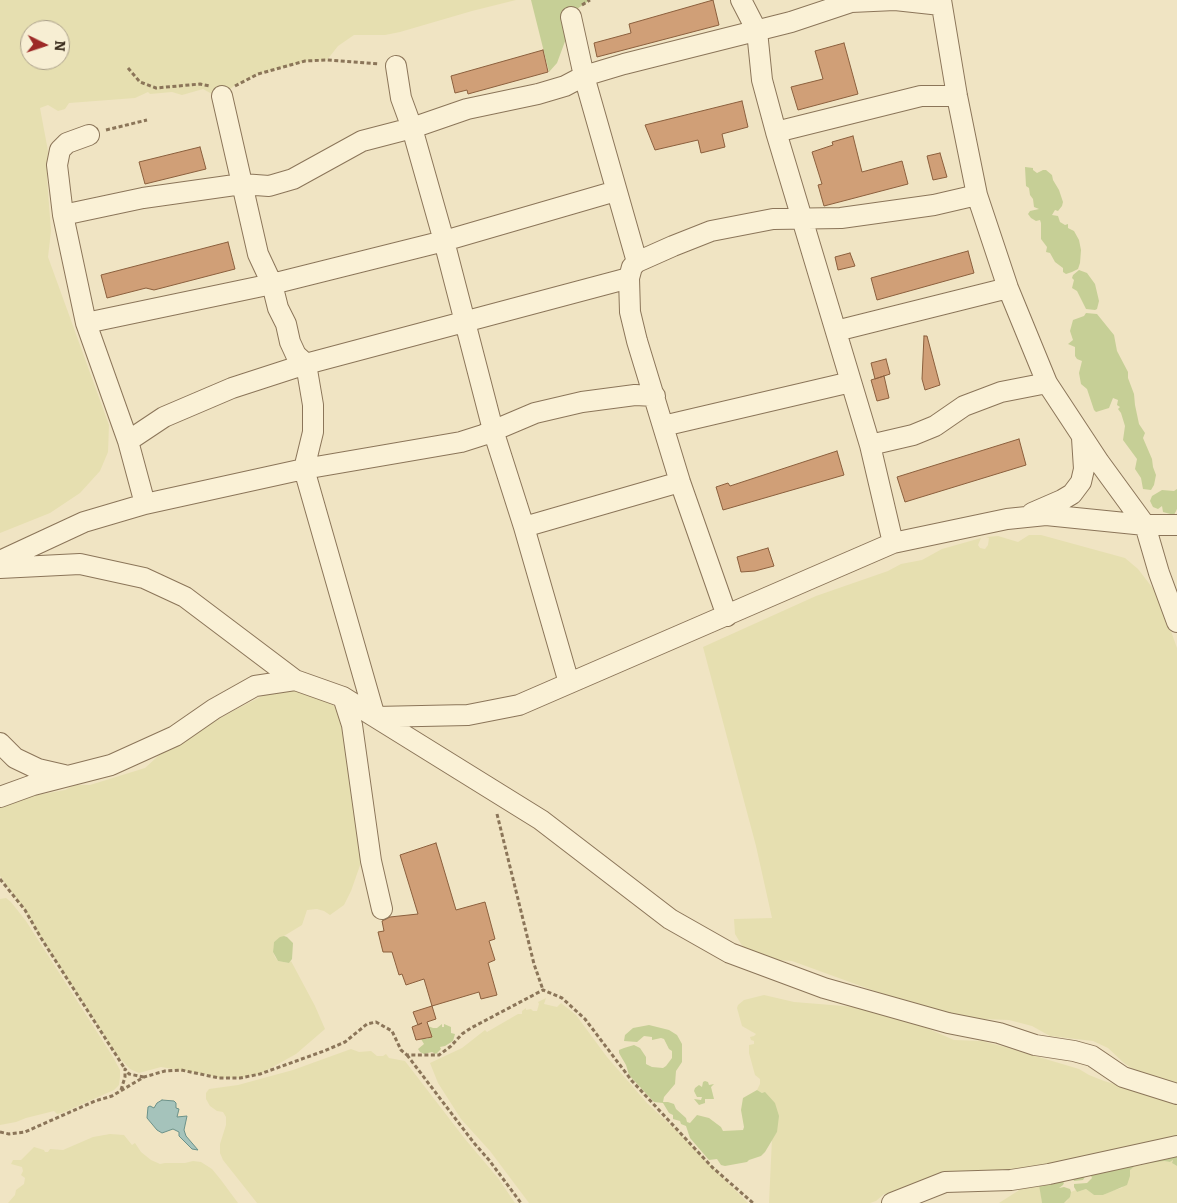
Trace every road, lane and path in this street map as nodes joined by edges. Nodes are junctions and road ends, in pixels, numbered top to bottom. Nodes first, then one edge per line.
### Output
1 (741, 0) edge
2 (941, 2) edge
3 (571, 17) dead end
4 (757, 31) junction
5 (396, 66) joint
6 (128, 68) dead end
7 (584, 76) junction
8 (222, 96) junction
9 (957, 96) junction
10 (147, 120) dead end
11 (412, 128) junction
12 (776, 132) junction
13 (89, 135) joint
14 (242, 184) junction
15 (616, 191) junction
16 (977, 196) junction
17 (64, 214) junction
18 (802, 220) junction
19 (444, 241) junction
20 (633, 270) junction
21 (272, 284) junction
22 (1008, 288) junction
23 (464, 322) junction
24 (86, 323) junction
25 (836, 331) junction
26 (306, 364) junction
27 (851, 382) junction
28 (1047, 384) junction
29 (654, 396) junction
30 (663, 426) junction
31 (493, 430) junction
32 (1082, 436) junction
33 (128, 441) junction
34 (870, 445) junction
35 (304, 469) junction
36 (680, 482) junction
37 (145, 504) junction
38 (1022, 518) junction
39 (1145, 525) junction
40 (1177, 525) edge
41 (524, 527) junction
42 (893, 543) junction
43 (0, 561) edge
44 (0, 568) edge
45 (727, 616) junction
46 (1177, 622) edge
47 (295, 680) junction
48 (569, 683) junction
49 (343, 697) junction
50 (375, 717) junction
51 (0, 743) edge
52 (69, 776) junction
53 (490, 788) junction
54 (0, 797) edge
55 (0, 879) edge
56 (382, 909) dead end
57 (543, 990) junction
58 (407, 1056) junction
59 (125, 1069) junction
60 (144, 1077) junction
61 (120, 1091) junction
62 (1177, 1094) edge
63 (0, 1132) edge
64 (1177, 1146) edge
65 (521, 1203) edge
66 (752, 1203) edge
67 (892, 1203) edge

1 - 4 street
2 - 4 street
2 - 9 street
3 - 7 street
4 - 7 street
4 - 12 street
5 - 8 path
5 - 11 street
6 - 8 path
7 - 11 street
7 - 15 street
8 - 14 street
9 - 12 street
9 - 16 street
10 - 13 path
11 - 14 street
11 - 19 street
12 - 18 street
13 - 17 street
14 - 17 street
14 - 21 street
15 - 19 street
15 - 20 street
16 - 18 street
16 - 22 street
17 - 24 street
18 - 20 street
18 - 25 street
19 - 21 street
19 - 23 street
20 - 23 street
20 - 29 street
21 - 24 street
21 - 26 street
22 - 25 street
22 - 28 street
23 - 26 street
23 - 31 street
24 - 33 street
25 - 27 street
26 - 33 street
26 - 35 street
27 - 30 street
27 - 34 street
28 - 32 street
28 - 34 street
29 - 30 street
29 - 31 street
30 - 36 street
31 - 35 street
31 - 41 street
32 - 38 street
32 - 39 street
33 - 37 street
34 - 42 street
35 - 37 street
35 - 50 street
36 - 41 street
36 - 45 street
37 - 43 street
38 - 39 street
38 - 42 street
39 - 40 street
39 - 46 street
41 - 48 street
42 - 45 street
44 - 47 street
45 - 48 street
47 - 49 street
47 - 52 street
48 - 50 street
49 - 50 street
49 - 56 street
50 - 53 street
51 - 52 street
52 - 54 street
53 - 57 path
53 - 62 street
55 - 59 path
57 - 58 path
57 - 66 path
58 - 60 path
58 - 65 path
59 - 60 path
59 - 61 path
60 - 61 path
61 - 63 path
64 - 67 street

